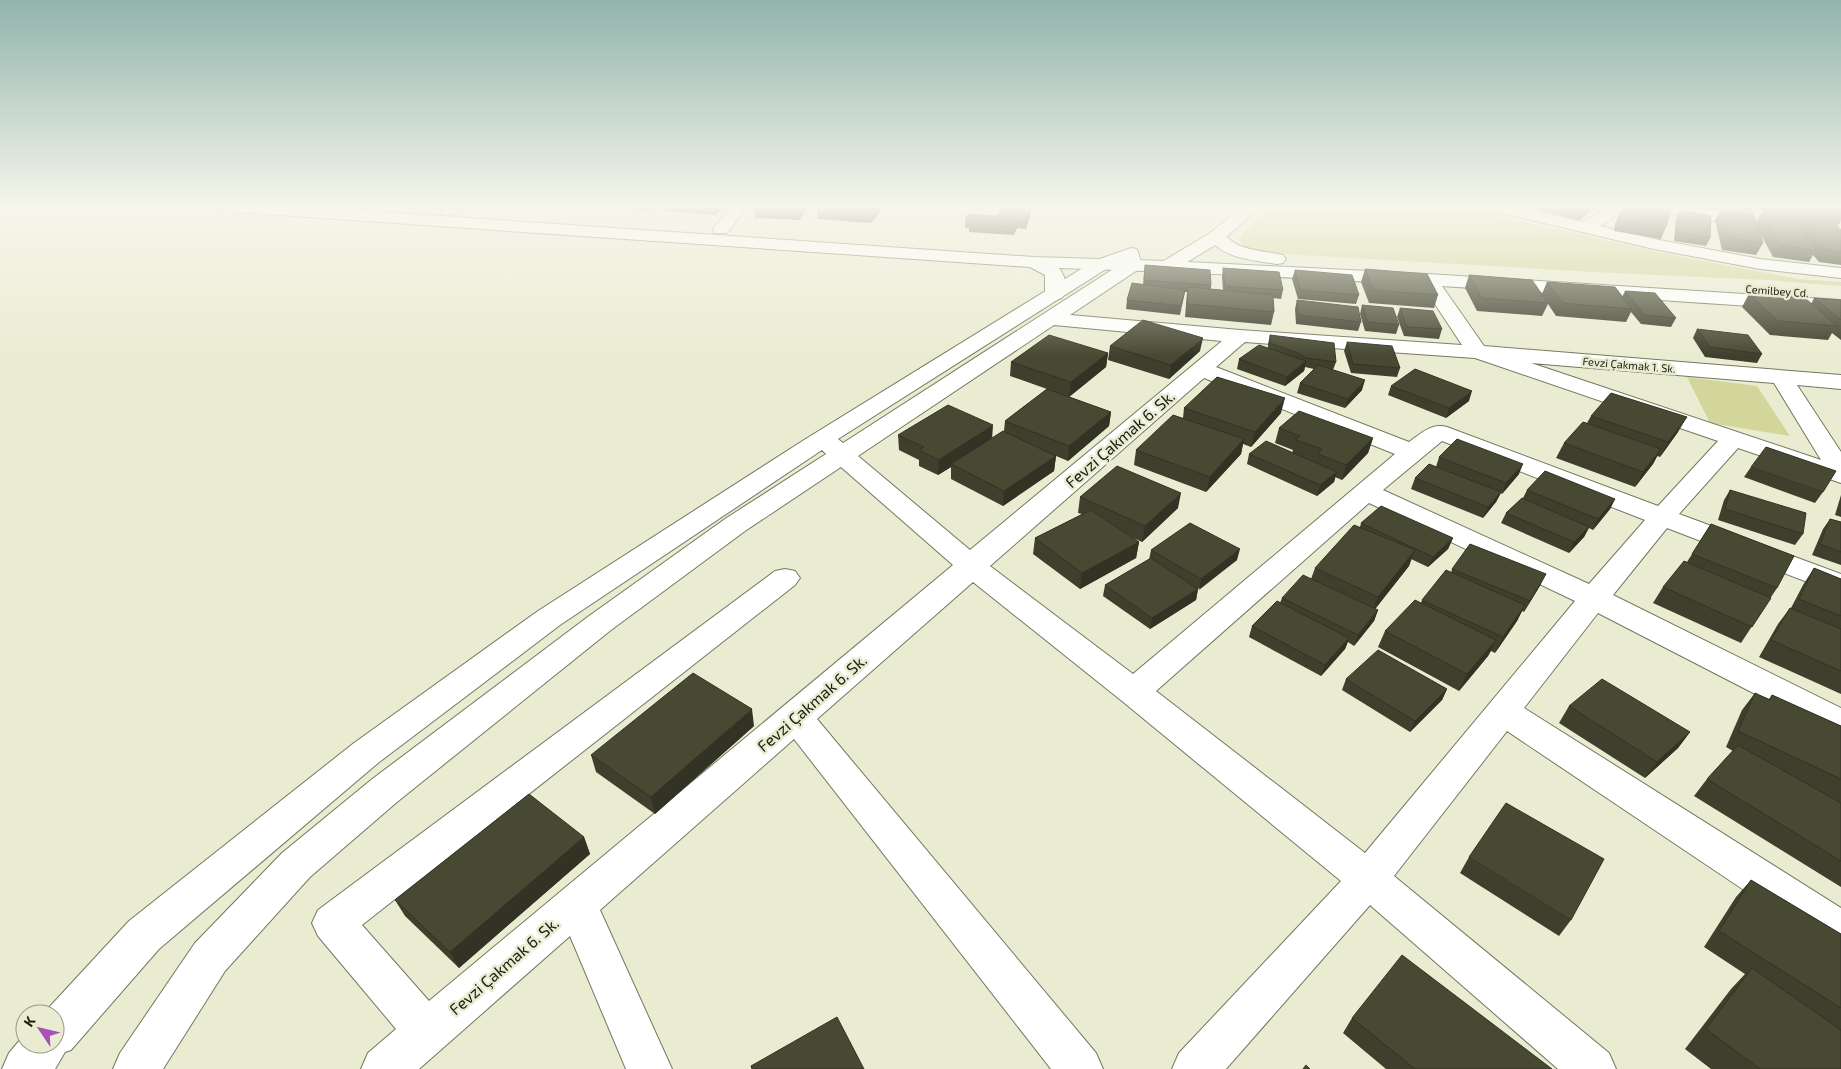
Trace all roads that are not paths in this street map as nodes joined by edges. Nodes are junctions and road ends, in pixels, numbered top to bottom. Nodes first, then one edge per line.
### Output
1 (943, 256) edge
2 (1104, 256) edge
3 (1174, 256) edge
4 (1184, 256) edge
5 (1224, 256) edge
6 (1264, 256) edge
7 (1721, 256) edge
8 (1139, 259) junction
9 (1278, 259) junction
10 (1169, 260) junction
11 (1032, 262) junction
12 (1100, 265) junction
13 (1841, 273) edge
14 (1428, 280) junction
15 (1841, 294) edge
16 (1053, 306) junction
17 (1841, 306) edge
18 (1240, 336) junction
19 (1477, 352) junction
20 (1201, 369) junction
21 (1781, 377) junction
22 (1841, 382) edge
23 (1734, 438) junction
24 (832, 447) junction
25 (1412, 452) junction
26 (1841, 473) edge
27 (1366, 492) junction
28 (1662, 517) junction
29 (971, 566) junction
30 (785, 578) dead end
31 (1841, 585) edge
32 (1594, 598) junction
33 (1134, 692) junction
34 (1502, 711) junction
35 (796, 717) junction
36 (1841, 724) edge
37 (1368, 879) junction
38 (577, 903) junction
39 (1841, 931) edge
40 (427, 1032) junction
41 (42, 1055) edge
42 (136, 1069) edge
43 (384, 1069) edge
44 (649, 1069) edge
45 (1080, 1069) edge
46 (1195, 1069) edge
47 (1593, 1069) edge

1 - 11 street
2 - 8 street, Cemilbey Cd.
3 - 10 street
4 - 10 street, Cemilbey Cd.
5 - 9 street, Cemilbey Cd.
6 - 9 street
7 - 13 street
8 - 10 street, Cemilbey Cd.
8 - 12 street
8 - 16 street
9 - 15 street, Cemilbey Cd.
10 - 14 street, Cemilbey Cd.
11 - 12 street
11 - 16 street
12 - 16 street
14 - 17 street, Cemilbey Cd.
14 - 19 street
16 - 18 street
16 - 24 street
18 - 19 street
18 - 20 street, Fevzi Çakmak 6. Sk.
19 - 21 street, Fevzi Çakmak 1. Sk.
19 - 23 street
20 - 25 street
20 - 29 street, Fevzi Çakmak 6. Sk.
21 - 22 street, Fevzi Çakmak 1. Sk.
21 - 26 street
23 - 26 street
23 - 28 street
24 - 29 street
24 - 41 street
24 - 42 street
25 - 27 street
25 - 28 street
27 - 32 street
27 - 33 street
28 - 31 street
28 - 32 street
29 - 33 street
29 - 35 street, Fevzi Çakmak 6. Sk.
30 - 40 street
32 - 34 street
32 - 36 street
33 - 37 street
34 - 37 street
34 - 39 street
35 - 38 street, Fevzi Çakmak 6. Sk.
35 - 45 street
37 - 46 street
37 - 47 street
38 - 40 street, Fevzi Çakmak 6. Sk.
38 - 44 street
40 - 43 street, Fevzi Çakmak 6. Sk.

